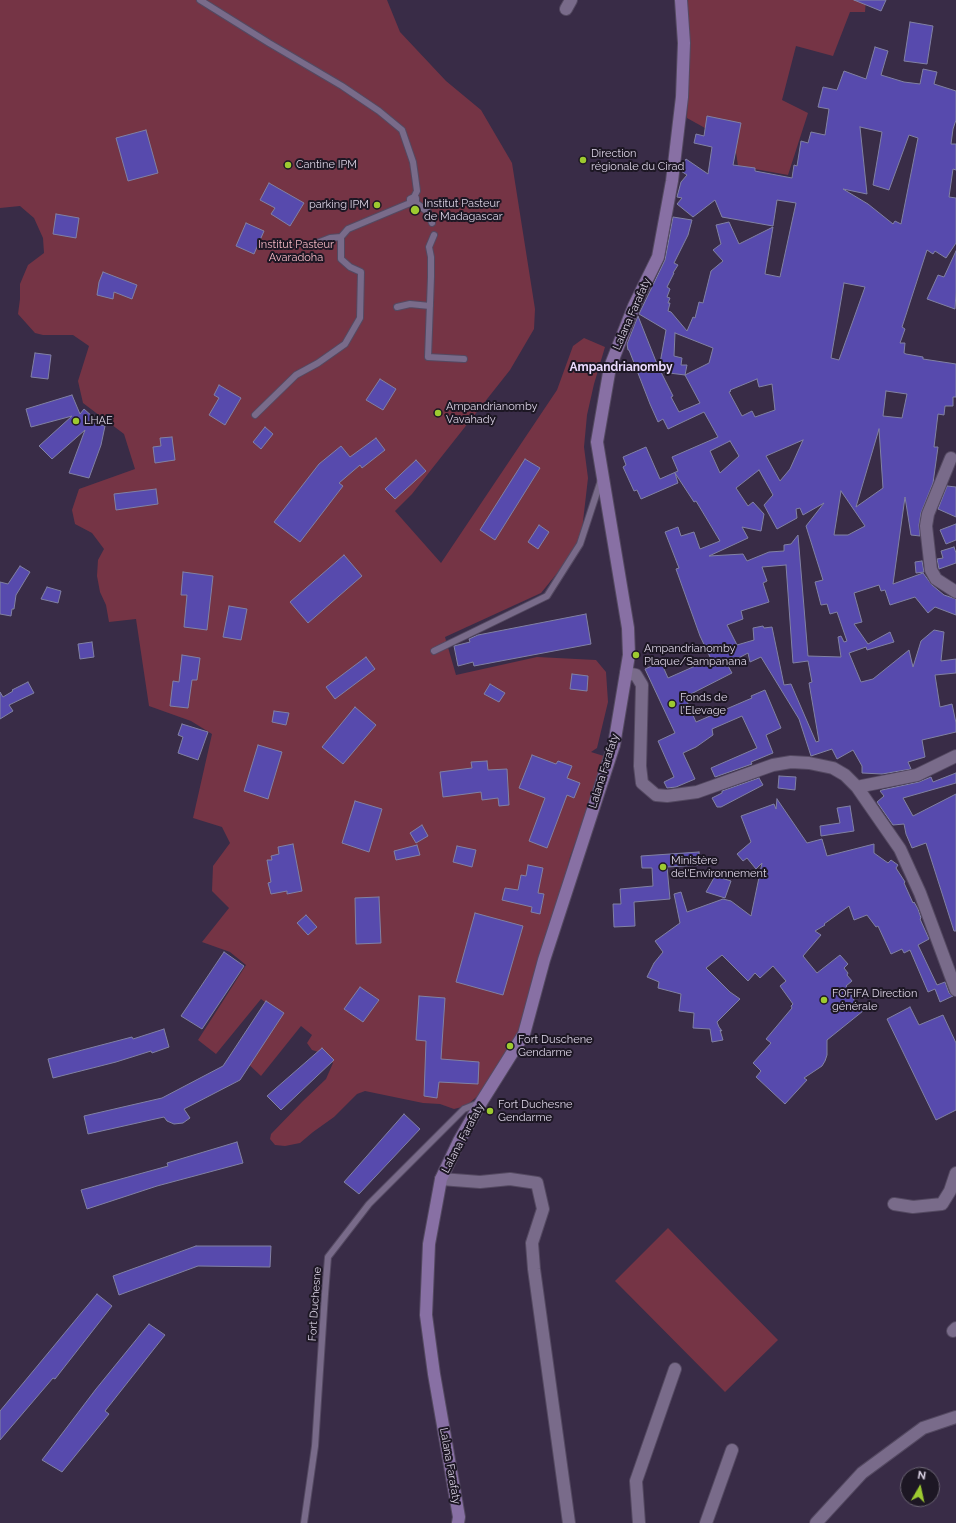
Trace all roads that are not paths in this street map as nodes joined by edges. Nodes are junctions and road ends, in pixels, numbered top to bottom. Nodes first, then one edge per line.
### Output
1 (200, 0) edge
2 (681, 0) edge
3 (413, 201) junction
4 (432, 223) dead end
5 (434, 235) dead end
6 (341, 237) junction
7 (312, 245) dead end
8 (430, 306) junction
9 (397, 307) dead end
10 (464, 359) dead end
11 (256, 415) dead end
12 (951, 458) dead end
13 (602, 477) junction
14 (956, 592) edge
15 (434, 651) dead end
16 (626, 673) junction
17 (956, 756) edge
18 (857, 787) junction
19 (956, 990) edge
20 (482, 1101) junction
21 (956, 1173) edge
22 (442, 1179) junction
23 (894, 1204) dead end
24 (675, 1369) dead end
25 (956, 1417) edge
26 (732, 1450) dead end
27 (304, 1523) edge
28 (458, 1523) edge
29 (569, 1523) edge
30 (639, 1523) edge
31 (706, 1523) edge
32 (816, 1523) edge

1 - 3 lane
2 - 13 main road, Lalana Farafaty
3 - 4 lane
3 - 6 lane
5 - 8 lane
6 - 7 lane
6 - 11 lane
8 - 9 lane
8 - 10 lane
12 - 14 street
13 - 15 lane
13 - 16 main road, Lalana Farafaty
16 - 18 street
16 - 20 main road, Lalana Farafaty
17 - 18 street
18 - 19 street
20 - 22 main road, Lalana Farafaty
20 - 27 lane, Fort Duchesne
21 - 23 street
22 - 28 main road, Lalana Farafaty
22 - 29 street
24 - 30 street
25 - 32 street
26 - 31 street

